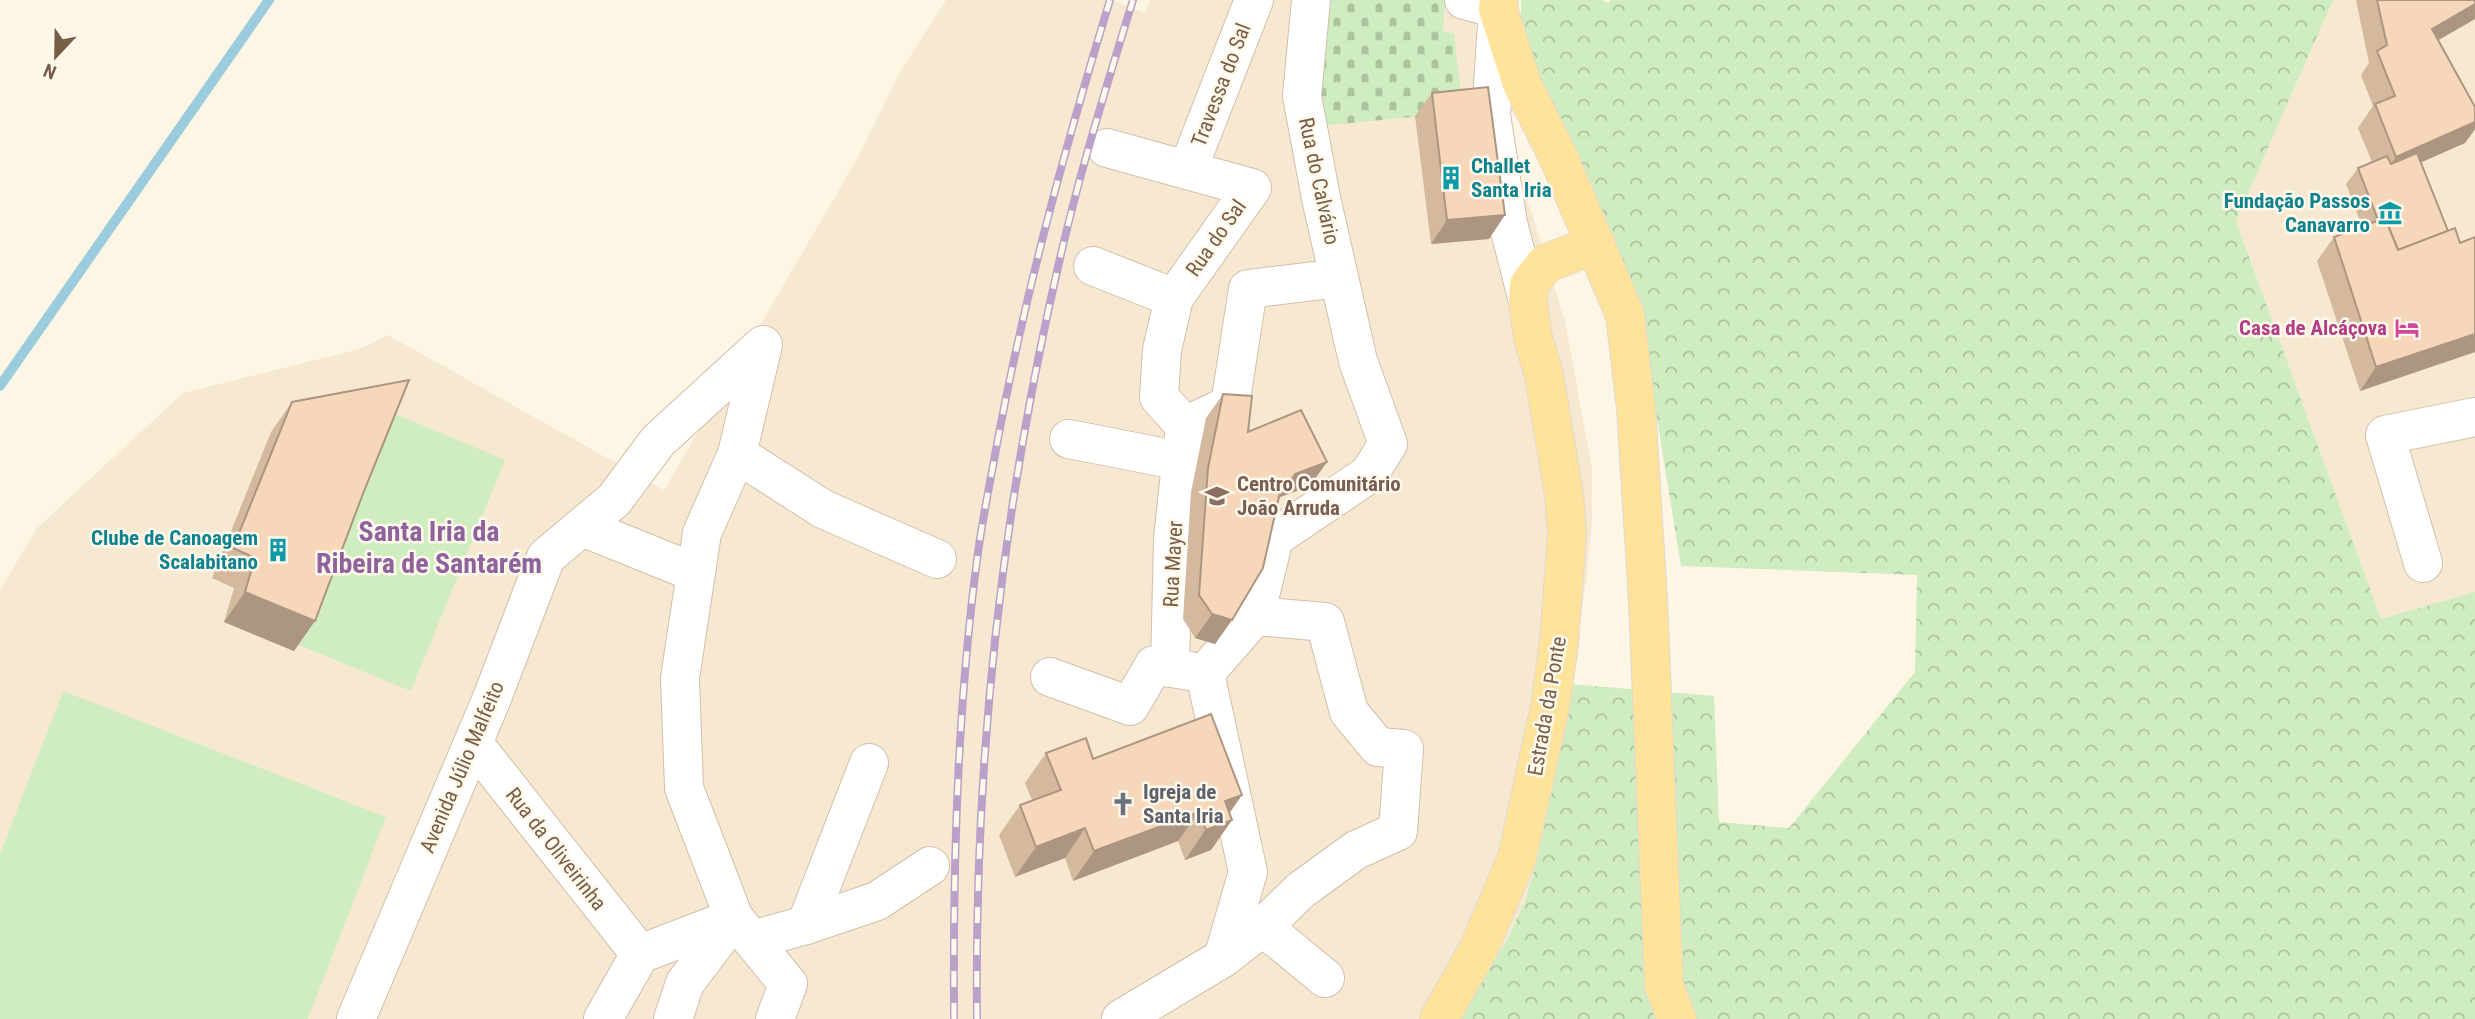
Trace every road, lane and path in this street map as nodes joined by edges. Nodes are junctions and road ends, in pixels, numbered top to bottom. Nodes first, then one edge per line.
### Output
1 (1254, 0) edge
2 (1311, 0) edge
3 (1487, 3) edge
4 (1107, 148) dead end
5 (1188, 169) junction
6 (1596, 244) junction
7 (1093, 266) dead end
8 (1339, 278) junction
9 (1174, 298) junction
10 (1528, 301) junction
11 (2475, 417) edge
12 (1069, 439) dead end
13 (1183, 443) junction
14 (737, 454) junction
15 (582, 527) junction
16 (937, 559) dead end
17 (2423, 563) dead end
18 (696, 573) junction
19 (1255, 617) junction
20 (1188, 671) junction
21 (1050, 677) dead end
22 (473, 743) junction
23 (869, 763) dead end
24 (930, 866) dead end
25 (806, 925) junction
26 (1263, 927) junction
27 (743, 929) junction
28 (640, 954) junction
29 (1223, 958) junction
30 (1325, 978) dead end
31 (1146, 1013) edge
32 (356, 1019) edge
33 (603, 1019) edge
34 (673, 1019) edge
35 (775, 1019) edge
36 (1439, 1019) edge
37 (1677, 1019) edge

1 - 5 street, Travessa do Sal
2 - 8 street, Rua do Calvário
3 - 6 main road
3 - 10 street
4 - 5 street, Rua do Sal
5 - 9 street, Rua do Sal
6 - 10 main road
6 - 37 main road
7 - 9 street
8 - 13 street
8 - 19 street, Rua do Calvário
9 - 13 street, Rua do Sal
10 - 36 main road, Estrada da Ponte
11 - 17 street
12 - 13 street
13 - 20 street, Rua Mayer
14 - 15 street, Avenida Júlio Malfeito
14 - 16 street
14 - 18 street
15 - 18 street
15 - 22 street, Avenida Júlio Malfeito
18 - 27 street
19 - 20 street
19 - 26 street
20 - 21 street
20 - 29 street, Rua Mayer
22 - 28 street, Rua da Oliveirinha
22 - 32 street, Avenida Júlio Malfeito
23 - 25 street
24 - 25 street
25 - 27 street
26 - 29 street
26 - 30 street
27 - 28 street
27 - 34 street
27 - 35 street
28 - 33 street
29 - 31 street

